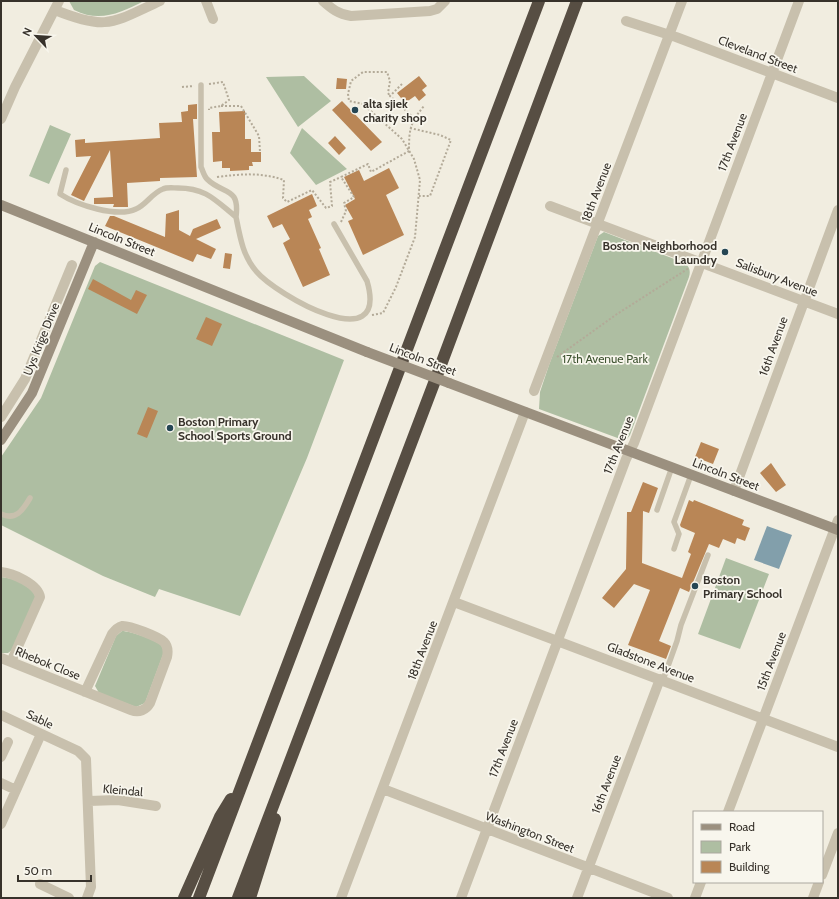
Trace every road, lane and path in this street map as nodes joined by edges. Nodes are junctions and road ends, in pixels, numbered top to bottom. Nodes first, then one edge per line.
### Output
1 (60, 1) edge
2 (160, 1) edge
3 (206, 1) edge
4 (323, 1) edge
5 (445, 1) edge
6 (539, 1) edge
7 (577, 1) edge
8 (682, 1) edge
9 (799, 1) edge
10 (55, 10) junction
11 (213, 19) dead end
12 (626, 21) dead end
13 (669, 35) junction
14 (772, 73) junction
15 (208, 84) dead end
16 (402, 84) dead end
17 (201, 85) dead end
18 (390, 96) junction
19 (838, 98) edge
20 (221, 106) junction
21 (424, 106) dead end
22 (209, 115) dead end
23 (414, 118) junction
24 (1, 119) edge
25 (410, 128) junction
26 (409, 151) junction
27 (260, 152) dead end
28 (66, 170) dead end
29 (341, 177) junction
30 (206, 178) junction
31 (419, 196) junction
32 (1, 205) edge
33 (550, 206) dead end
34 (838, 210) edge
35 (236, 217) junction
36 (343, 218) dead end
37 (598, 223) junction
38 (334, 224) dead end
39 (94, 242) junction
40 (700, 261) junction
41 (72, 265) dead end
42 (688, 269) dead end
43 (803, 301) junction
44 (838, 314) edge
45 (365, 316) junction
46 (542, 369) junction
47 (534, 391) dead end
48 (525, 412) junction
49 (1, 417) edge
50 (1, 440) edge
51 (630, 451) junction
52 (672, 467) junction
53 (692, 475) junction
54 (734, 491) junction
55 (30, 498) dead end
56 (657, 510) dead end
57 (1, 514) edge
58 (837, 526) edge
59 (674, 549) dead end
60 (708, 555) dead end
61 (1, 572) edge
62 (454, 602) junction
63 (558, 640) junction
64 (1, 658) edge
65 (11, 662) junction
66 (661, 680) junction
67 (86, 692) junction
68 (1, 715) edge
69 (763, 718) junction
70 (41, 734) junction
71 (297, 741) junction
72 (8, 742) dead end
73 (68, 746) joint
74 (838, 747) edge
75 (1, 757) edge
76 (245, 778) junction
77 (1, 783) edge
78 (383, 789) junction
79 (16, 790) junction
80 (89, 801) junction
81 (156, 806) dead end
82 (728, 811) edge
83 (1, 824) edge
84 (487, 830) junction
85 (838, 833) edge
86 (588, 868) junction
87 (823, 872) edge
88 (701, 883) edge
89 (819, 883) edge
90 (40, 884) dead end
91 (69, 898) edge
92 (87, 898) edge
93 (184, 898) edge
94 (199, 898) edge
95 (238, 898) edge
96 (250, 898) edge
97 (341, 898) edge
98 (460, 898) edge
99 (577, 898) edge
100 (668, 898) edge
101 (695, 898) edge
102 (813, 898) edge

1 - 10 street
2 - 10 street
3 - 11 street
4 - 5 street
6 - 76 highway
7 - 71 highway
8 - 13 street, 18th Avenue
9 - 14 street, 17th Avenue
10 - 24 street
12 - 13 street, Cleveland Street
13 - 14 street, Cleveland Street
13 - 37 street, 18th Avenue
14 - 19 street, Cleveland Street
14 - 40 street, 17th Avenue
15 - 20 path
16 - 18 path
17 - 30 lane
18 - 23 path
18 - 26 path
20 - 22 path
20 - 27 path
21 - 23 path
23 - 25 path
25 - 26 path
25 - 31 path
26 - 29 path
26 - 31 path
28 - 35 lane
29 - 30 path
29 - 36 path
30 - 35 lane
31 - 45 path
32 - 39 street, Lincoln Street
33 - 37 street, Salisbury Avenue
34 - 43 street, 16th Avenue
35 - 45 lane
37 - 40 street, Salisbury Avenue
37 - 46 street, 18th Avenue
38 - 45 lane
39 - 48 street, Lincoln Street, bridge
39 - 50 street, Uys Krige Drive
40 - 43 street, Salisbury Avenue
40 - 51 street, 17th Avenue
41 - 49 street
42 - 46 path
43 - 44 street, Salisbury Avenue
43 - 54 street, 16th Avenue
46 - 47 street, 18th Avenue
48 - 51 street, Lincoln Street
48 - 62 street, 18th Avenue
51 - 52 street, Lincoln Street
51 - 63 street, 17th Avenue
52 - 53 street, Lincoln Street
52 - 56 lane
53 - 54 street, Lincoln Street
53 - 59 lane
54 - 58 street, Lincoln Street
55 - 57 lane
58 - 69 street, 15th Avenue
60 - 66 lane
61 - 65 street
62 - 63 street, Gladstone Avenue
62 - 78 street, 18th Avenue
63 - 66 street, Gladstone Avenue
63 - 84 street, 17th Avenue
64 - 65 street, Rhebok Close
65 - 67 street, Rhebok Close
66 - 69 street, Gladstone Avenue
66 - 86 street, 16th Avenue
67 - 67 street, Rhebok Close
68 - 70 street, Sable
69 - 74 street, Gladstone Avenue
69 - 82 street, 15th Avenue
70 - 73 street, Sable
70 - 79 street
71 - 95 highway
71 - 96 highway
72 - 75 street
73 - 80 street, Kleindal
76 - 93 highway
76 - 94 highway
77 - 79 street
78 - 84 street, Washington Street
78 - 97 street, 18th Avenue
79 - 83 street
80 - 81 street, Kleindal
80 - 92 street, Kleindal
84 - 86 street, Washington Street
84 - 98 street, 17th Avenue
85 - 87 street
86 - 99 street, 16th Avenue
86 - 100 street, Washington Street
88 - 101 street
89 - 102 street
90 - 91 street

